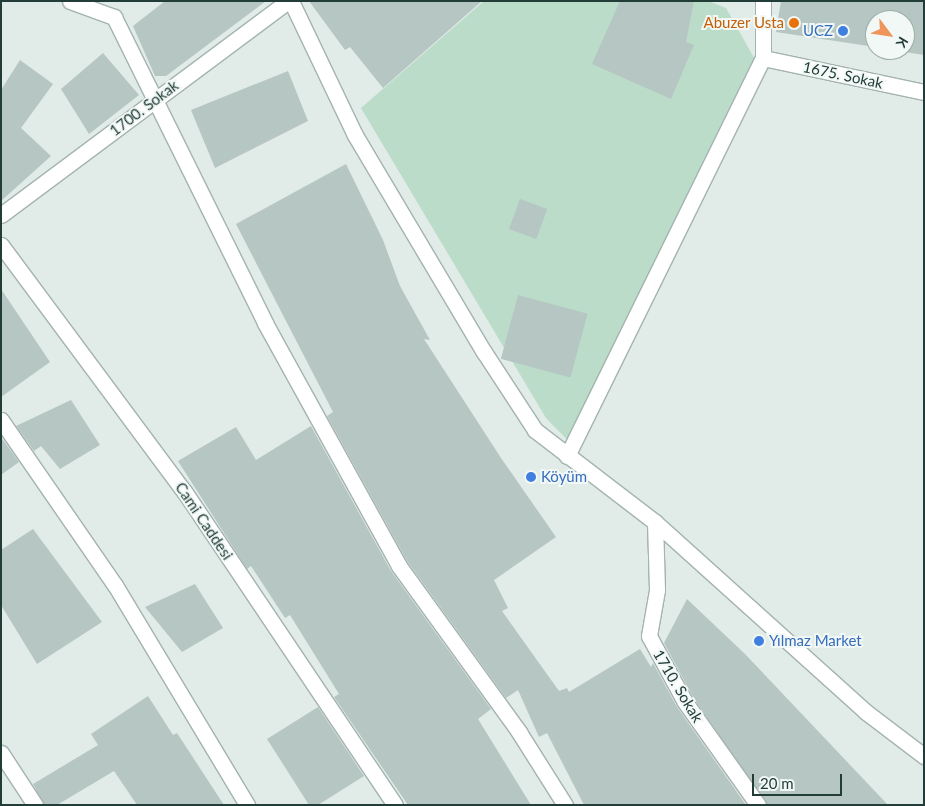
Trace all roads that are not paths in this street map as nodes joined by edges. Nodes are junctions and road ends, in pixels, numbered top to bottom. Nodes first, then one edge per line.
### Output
1 (70, 1) edge
2 (289, 1) edge
3 (763, 1) edge
4 (763, 58) junction
5 (924, 92) edge
6 (156, 98) junction
7 (1, 215) edge
8 (1, 245) edge
9 (1, 420) edge
10 (567, 456) junction
11 (655, 522) junction
12 (1, 754) edge
13 (924, 756) edge
14 (35, 805) edge
15 (247, 805) edge
16 (395, 805) edge
17 (565, 805) edge
18 (758, 805) edge

1 - 6 street
2 - 6 street, 1700. Sokak
2 - 10 street
3 - 4 street
4 - 5 street, 1675. Sokak
4 - 10 street
6 - 7 street, 1700. Sokak
6 - 17 street
8 - 16 street, Cami Caddesi
9 - 15 street
10 - 11 street
11 - 13 street
11 - 18 street, 1710. Sokak
12 - 14 street

